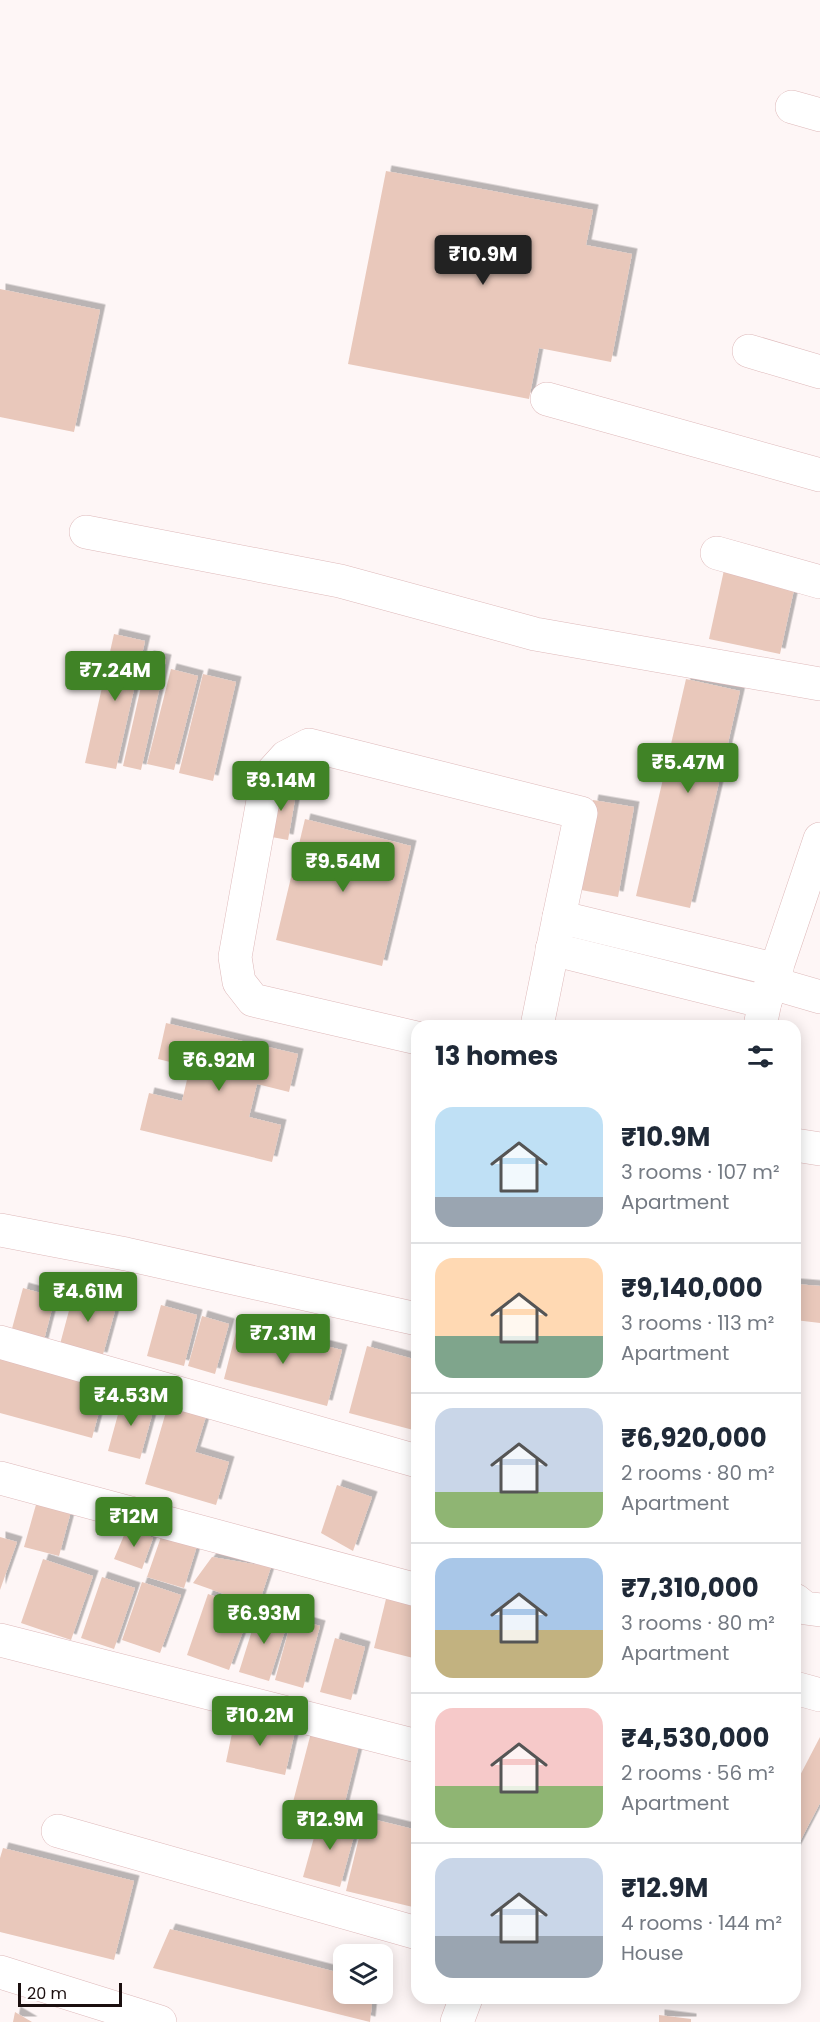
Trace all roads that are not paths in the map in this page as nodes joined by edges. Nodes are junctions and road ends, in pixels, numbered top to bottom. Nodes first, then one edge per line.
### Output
1 (749, 351) dead end
2 (820, 372) edge
3 (547, 399) dead end
4 (820, 474) edge
5 (86, 532) dead end
6 (717, 554) dead end
7 (820, 582) edge
8 (820, 684) edge
9 (817, 859) edge
10 (559, 917) junction
11 (552, 949) junction
12 (768, 995) edge
13 (820, 997) edge
14 (538, 1020) edge
15 (411, 1037) edge
16 (801, 1146) edge
17 (820, 1149) edge
18 (2, 1238) edge
19 (411, 1318) edge
20 (0, 1342) edge
21 (411, 1459) edge
22 (0, 1478) edge
23 (411, 1588) edge
24 (801, 1604) edge
25 (820, 1610) edge
26 (0, 1640) edge
27 (801, 1690) edge
28 (820, 1695) edge
29 (411, 1744) edge
30 (58, 1831) dead end
31 (411, 1931) edge
32 (0, 1972) edge
33 (464, 2004) edge
34 (160, 2022) edge
35 (457, 2022) edge

1 - 2 street
3 - 4 street
5 - 8 street
6 - 7 street
9 - 12 street
10 - 11 street
10 - 12 street
10 - 15 street
11 - 12 street
11 - 14 street
12 - 13 street
16 - 17 street
18 - 19 street
20 - 21 street
22 - 23 street
24 - 25 street
26 - 29 street
27 - 28 street
30 - 31 street
32 - 34 street
33 - 35 street

